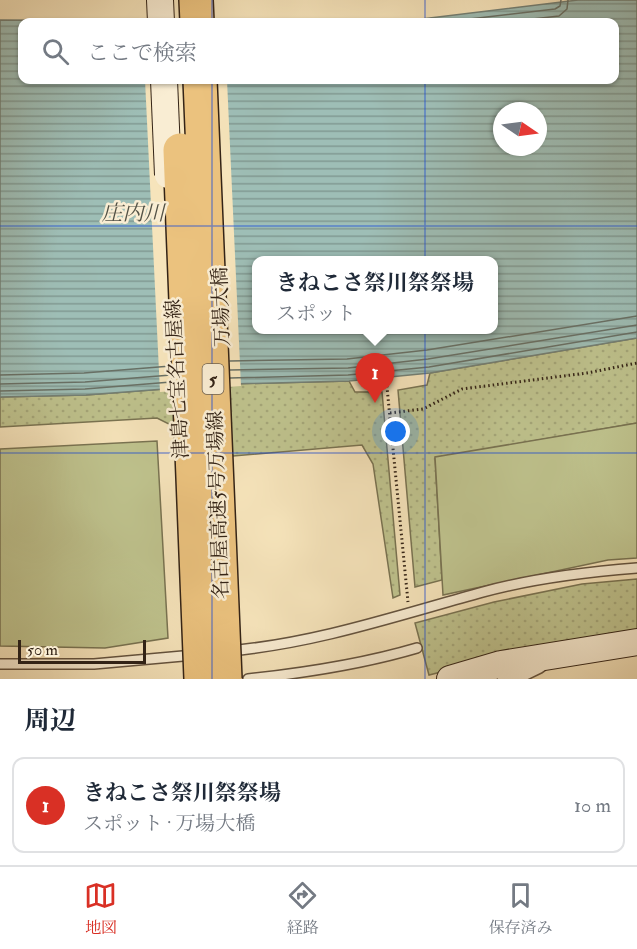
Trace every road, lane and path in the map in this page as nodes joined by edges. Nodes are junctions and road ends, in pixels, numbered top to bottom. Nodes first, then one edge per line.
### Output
1 (160, 0) edge
2 (174, 0) edge
3 (196, 0) edge
4 (208, 0) edge
5 (161, 18) edge
6 (174, 18) edge
7 (197, 18) edge
8 (209, 18) edge
9 (164, 84) edge
10 (177, 84) edge
11 (200, 84) edge
12 (212, 84) edge
13 (637, 363) edge
14 (386, 376) dead end
15 (390, 413) junction
16 (637, 568) edge
17 (407, 615) junction
18 (637, 642) edge
19 (417, 648) dead end
20 (555, 655) junction
21 (0, 664) edge
22 (190, 679) edge
23 (201, 679) edge
24 (225, 679) edge
25 (237, 679) edge
26 (248, 679) edge
27 (450, 679) edge
28 (507, 679) edge

1 - 5 main road
2 - 6 highway
3 - 7 highway
4 - 8 main road
9 - 22 main road, 津島七宝名古屋線, bridge
10 - 23 highway, 名古屋高速5号万場線 / 5, bridge
11 - 24 highway, 名古屋高速5号万場線 / 5, bridge
12 - 25 main road, 万場大橋
13 - 15 path
14 - 15 path
15 - 17 path
16 - 17 lane
17 - 21 lane
18 - 20 main road
19 - 26 lane
20 - 27 main road
20 - 28 street

